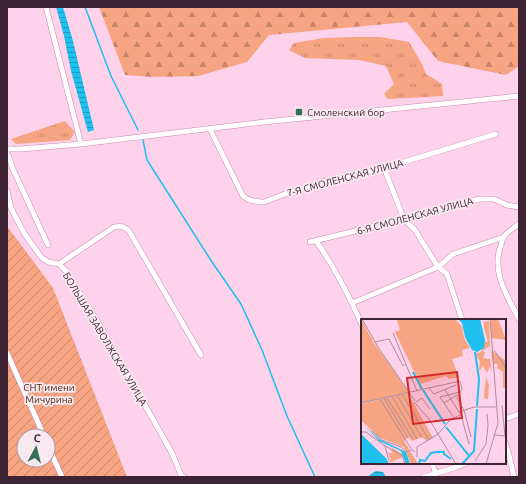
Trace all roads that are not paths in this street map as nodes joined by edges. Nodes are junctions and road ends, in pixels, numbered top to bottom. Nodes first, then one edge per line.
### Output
1 (46, 7) edge
2 (519, 96) edge
3 (210, 129) junction
4 (496, 134) dead end
5 (81, 144) junction
6 (7, 149) edge
7 (7, 153) edge
8 (384, 168) junction
9 (7, 190) edge
10 (519, 207) edge
11 (404, 219) junction
12 (519, 224) edge
13 (504, 237) junction
14 (316, 240) junction
15 (310, 242) dead end
16 (48, 245) dead end
17 (59, 264) junction
18 (438, 267) junction
19 (352, 303) junction
20 (462, 319) edge
21 (519, 319) edge
22 (361, 323) edge
23 (7, 353) edge
24 (201, 355) dead end
25 (519, 414) edge
26 (506, 419) edge
27 (40, 428) edge
28 (506, 448) edge
29 (56, 464) edge
30 (432, 464) edge
31 (464, 464) edge
32 (436, 474) junction
33 (62, 477) edge
34 (184, 477) edge
35 (424, 477) edge
36 (514, 477) edge

1 - 5 street
2 - 3 street
3 - 5 street
3 - 8 street, 7-Я СМОЛЕНСКАЯ УЛИЦА
4 - 8 street, 7-Я СМОЛЕНСКАЯ УЛИЦА
5 - 6 street
7 - 16 street
8 - 11 street
9 - 17 street, БОЛЬШАЯ ЗАВОЛЖСКАЯ УЛИЦА
10 - 11 street, 6-Я СМОЛЕНСКАЯ УЛИЦА
11 - 14 street, 6-Я СМОЛЕНСКАЯ УЛИЦА
11 - 18 street
12 - 13 street
13 - 18 street
13 - 21 street
14 - 15 street, 6-Я СМОЛЕНСКАЯ УЛИЦА
14 - 19 street
17 - 24 street
17 - 34 street, БОЛЬШАЯ ЗАВОЛЖСКАЯ УЛИЦА
18 - 19 street
18 - 20 street
19 - 22 street
23 - 27 street
25 - 26 street
28 - 36 street
29 - 33 street
30 - 32 street
31 - 32 street
32 - 35 street

